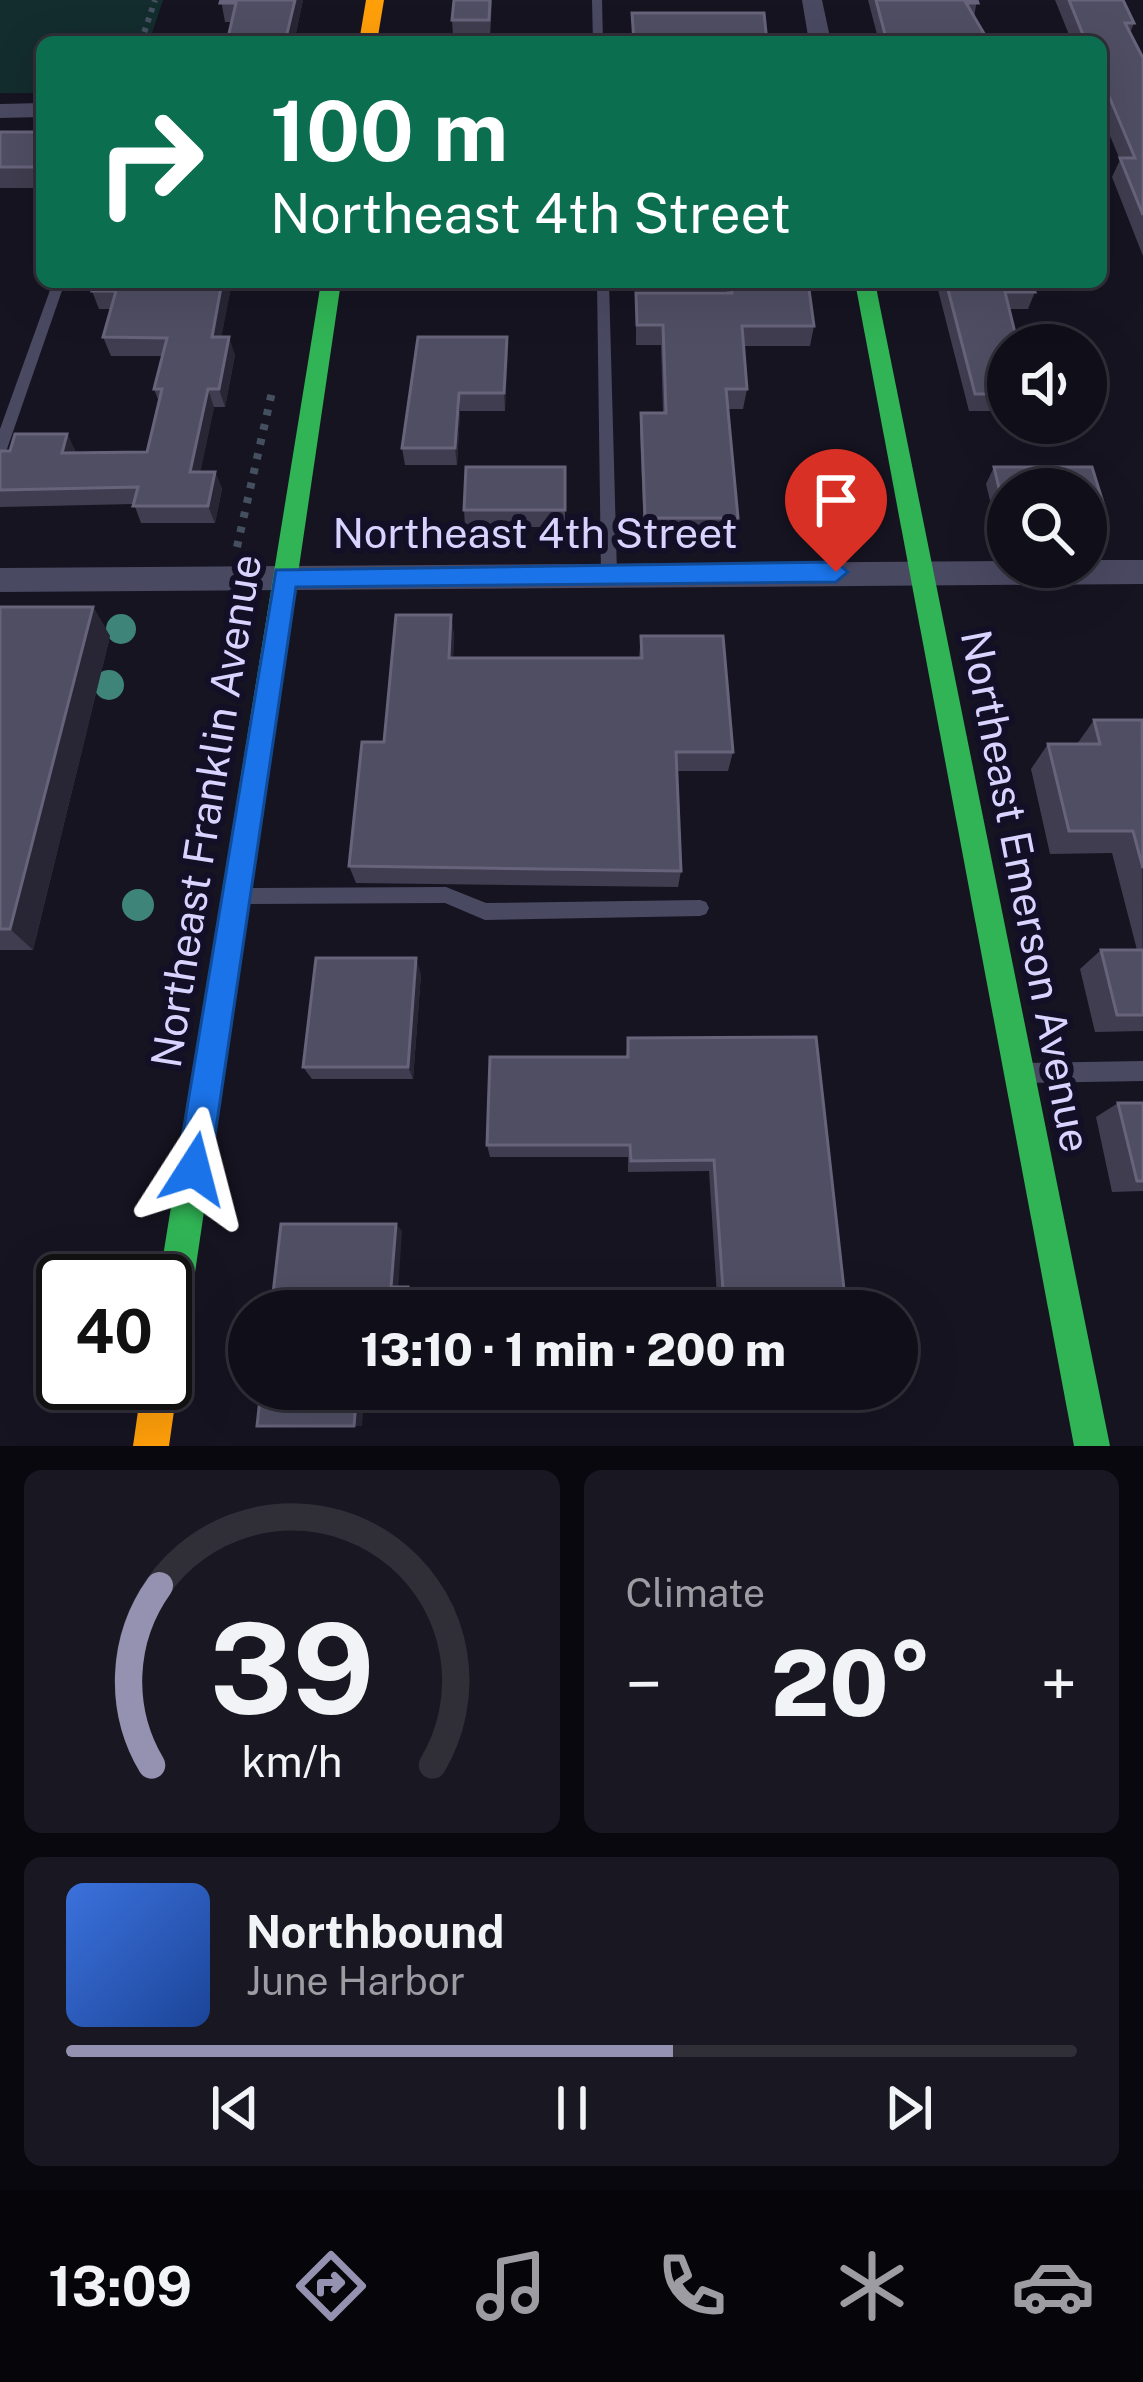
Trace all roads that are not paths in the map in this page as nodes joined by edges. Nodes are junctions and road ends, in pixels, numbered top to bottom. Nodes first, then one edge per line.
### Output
1 (375, 0) edge
2 (597, 0) edge
3 (812, 0) edge
4 (369, 36) edge
5 (598, 36) edge
6 (819, 36) edge
7 (36, 110) edge
8 (0, 111) edge
9 (57, 288) edge
10 (330, 288) edge
11 (603, 288) edge
12 (866, 288) edge
13 (0, 449) edge
14 (919, 572) junction
15 (1143, 572) edge
16 (609, 574) junction
17 (285, 577) junction
18 (0, 580) edge
19 (236, 896) junction
20 (700, 908) dead end
21 (1143, 1071) edge
22 (1019, 1073) junction
23 (181, 1254) edge
24 (156, 1410) edge
25 (151, 1446) edge
26 (1092, 1446) edge

1 - 4 street
2 - 5 lane
3 - 6 street
7 - 8 street
9 - 13 lane
10 - 17 street, Northeast Franklin Avenue
11 - 16 lane
12 - 14 street, Northeast Emerson Avenue
14 - 15 street, Northeast 4th Street
14 - 16 street, Northeast 4th Street
14 - 22 street, Northeast Emerson Avenue
16 - 17 street, Northeast 4th Street
17 - 18 street, Northeast 4th Street
17 - 19 street, Northeast Franklin Avenue
19 - 20 lane
19 - 23 street, Northeast Franklin Avenue
21 - 22 lane
22 - 26 street, Northeast Emerson Avenue
24 - 25 street

